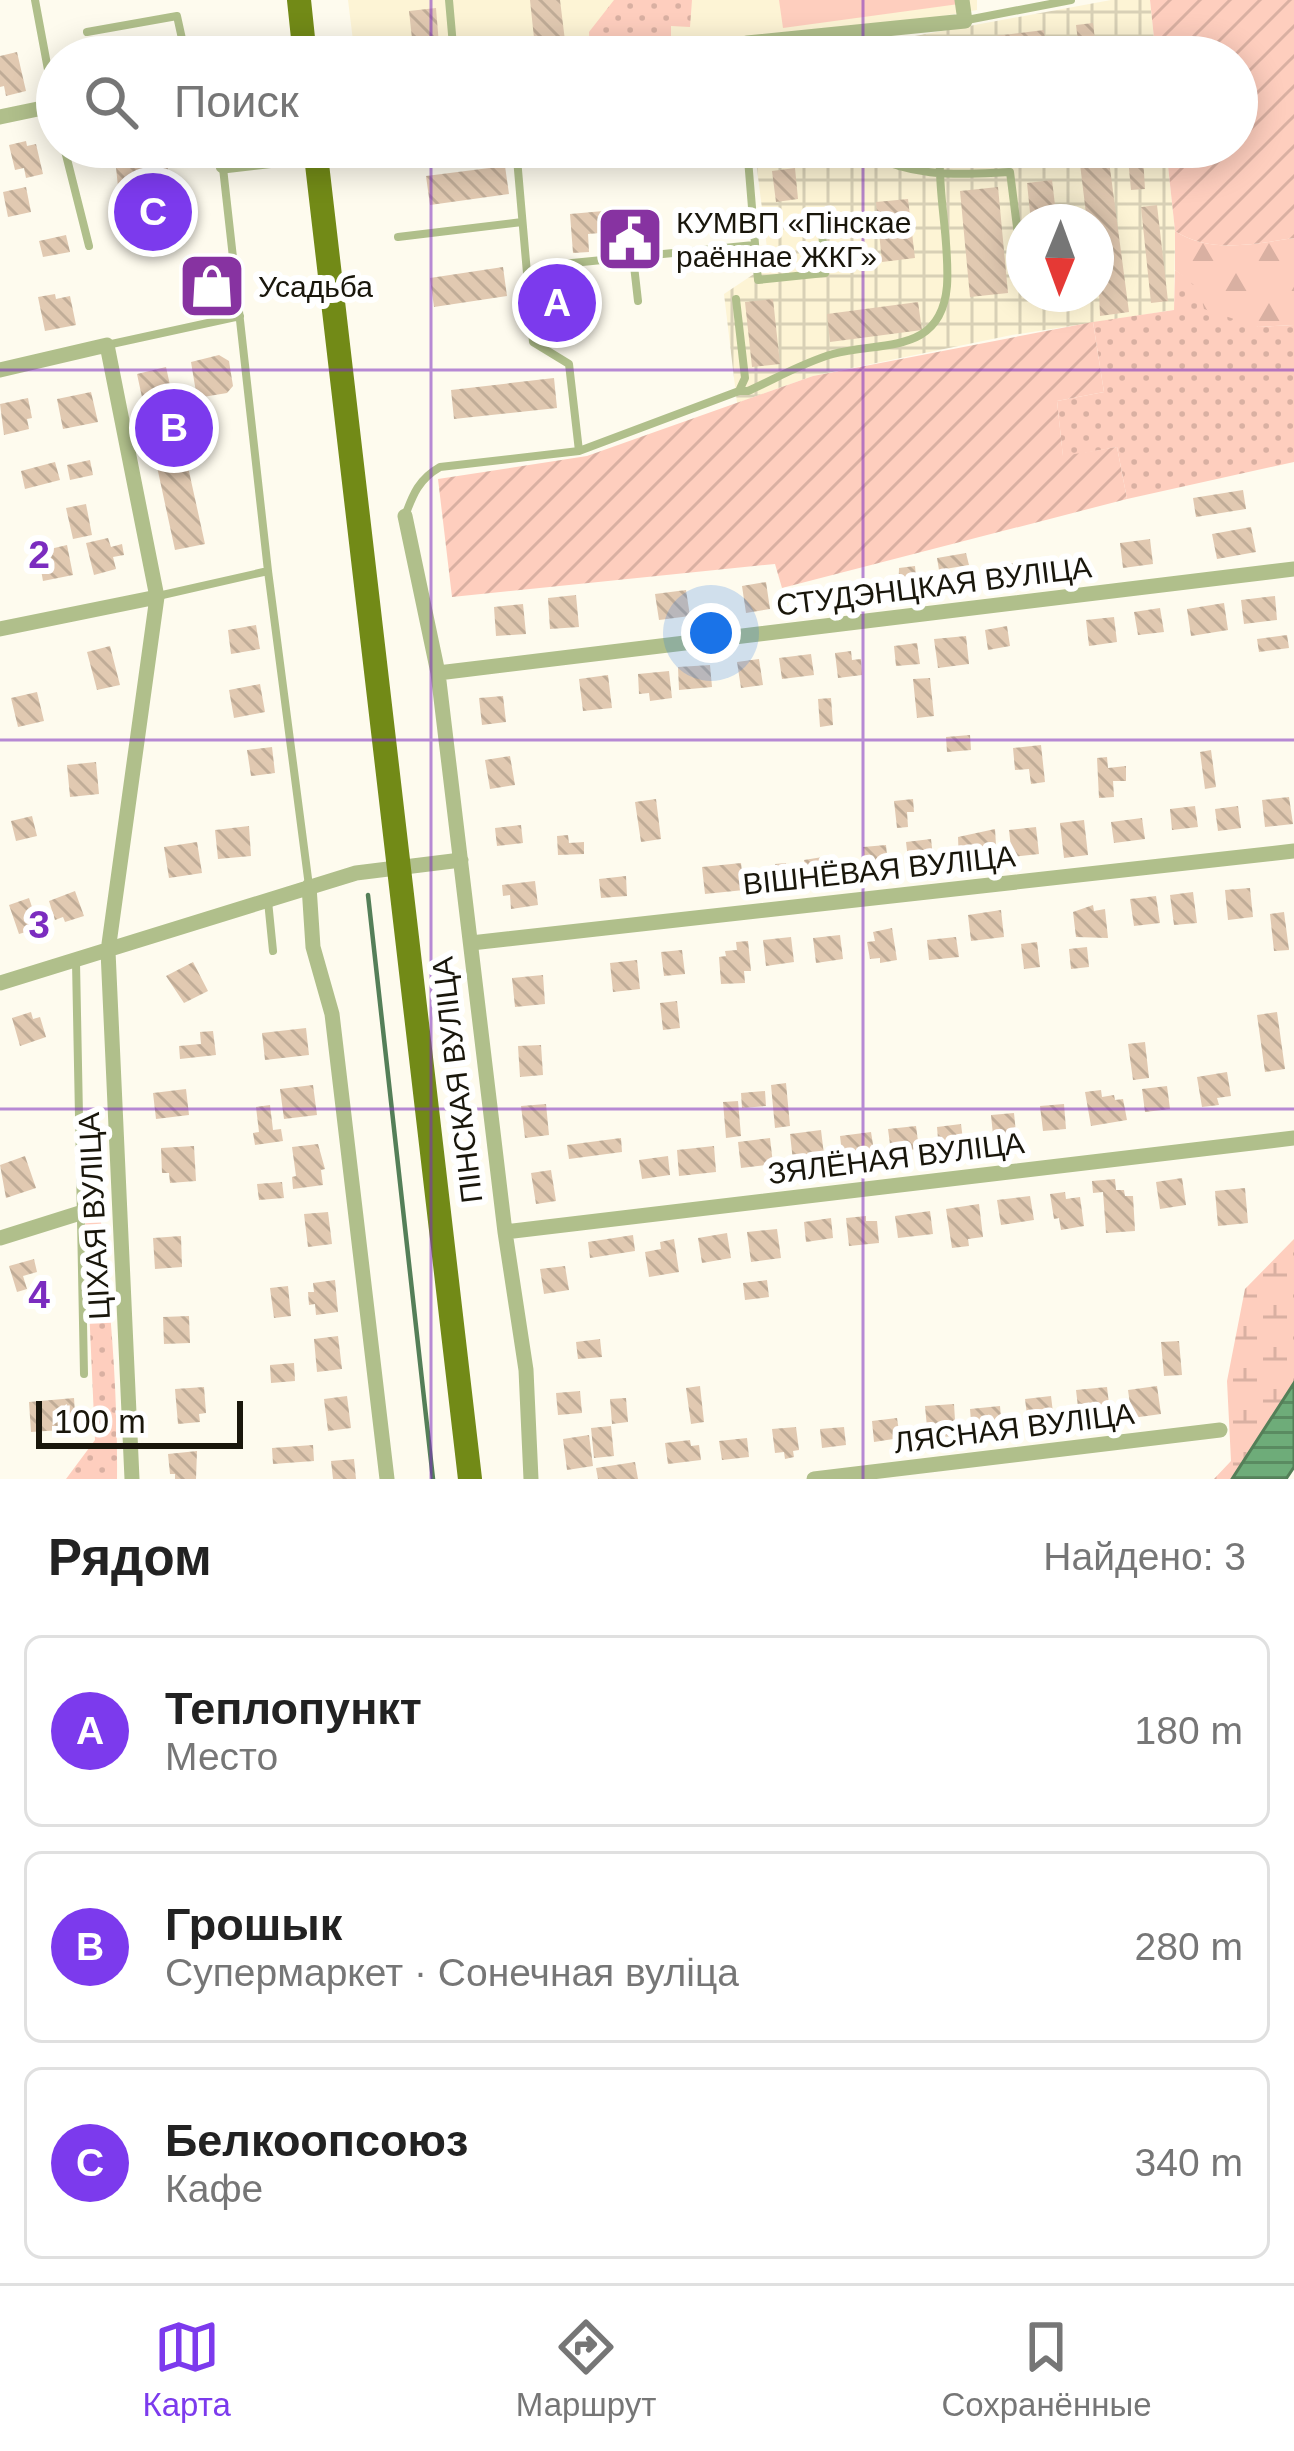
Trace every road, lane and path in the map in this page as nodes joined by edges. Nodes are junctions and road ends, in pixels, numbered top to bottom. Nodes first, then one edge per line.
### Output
1 (35, 0) edge
2 (299, 0) edge
3 (449, 0) edge
4 (962, 0) edge
5 (1071, 0) edge
6 (965, 21) junction
7 (87, 32) dead end
8 (42, 36) edge
9 (181, 36) edge
10 (303, 36) edge
11 (452, 36) edge
12 (816, 36) edge
13 (36, 112) edge
14 (0, 117) edge
15 (69, 168) edge
16 (223, 168) edge
17 (317, 168) edge
18 (517, 168) edge
19 (748, 168) edge
20 (907, 168) edge
21 (939, 168) edge
22 (938, 176) junction
23 (1014, 204) edge
24 (522, 222) junction
25 (822, 231) dead end
26 (398, 237) dead end
27 (754, 245) junction
28 (89, 246) dead end
29 (633, 257) junction
30 (562, 264) dead end
31 (736, 299) dead end
32 (638, 301) dead end
33 (240, 316) junction
34 (106, 345) junction
35 (0, 370) edge
36 (740, 391) junction
37 (579, 451) junction
38 (406, 517) joint
39 (1294, 569) edge
40 (268, 571) junction
41 (157, 597) junction
42 (0, 629) edge
43 (439, 673) junction
44 (1294, 850) edge
45 (461, 860) junction
46 (398, 865) junction
47 (309, 886) junction
48 (268, 899) junction
49 (471, 943) junction
50 (108, 951) junction
51 (273, 951) dead end
52 (76, 960) junction
53 (0, 983) edge
54 (1294, 1138) edge
55 (80, 1214) junction
56 (505, 1232) junction
57 (0, 1238) edge
58 (84, 1374) dead end
59 (1220, 1430) dead end
60 (132, 1479) edge
61 (387, 1479) edge
62 (470, 1479) edge
63 (531, 1479) edge
64 (814, 1479) edge

1 - 8 lane
2 - 10 main road
3 - 11 lane
4 - 6 street
5 - 6 lane
6 - 12 street
7 - 9 lane
13 - 14 street
15 - 28 lane
16 - 33 lane
17 - 46 main road, ПІНСКАЯ ВУЛІЦА
18 - 24 lane
19 - 27 lane
20 - 22 lane
21 - 22 lane
22 - 23 lane
22 - 36 lane
24 - 26 lane
24 - 37 lane
25 - 27 lane
27 - 29 lane
29 - 30 lane
29 - 32 lane
31 - 36 lane
33 - 34 lane
33 - 40 lane
34 - 35 street
34 - 41 street, ЦІХАЯ ВУЛІЦА
36 - 37 lane
37 - 38 lane
38 - 43 street, ПІНСКАЯ ВУЛІЦА
39 - 43 street, СТУДЭНЦКАЯ ВУЛІЦА
40 - 41 lane
40 - 47 lane
41 - 42 street
41 - 50 street, ЦІХАЯ ВУЛІЦА
43 - 45 street, ПІНСКАЯ ВУЛІЦА
44 - 49 street, ВІШНЁВАЯ ВУЛІЦА
45 - 46 street
45 - 49 street, ПІНСКАЯ ВУЛІЦА
46 - 47 street
46 - 62 main road, ПІНСКАЯ ВУЛІЦА
47 - 48 street
47 - 61 street
48 - 50 street
48 - 51 lane
49 - 56 street, ПІНСКАЯ ВУЛІЦА
50 - 52 street
50 - 60 street, ЦІХАЯ ВУЛІЦА
52 - 53 street
52 - 55 lane
54 - 56 street, ЗЯЛЁНАЯ ВУЛІЦА
55 - 57 street
55 - 58 lane
56 - 63 street, ПІНСКАЯ ВУЛІЦА
59 - 64 street, ЛЯСНАЯ ВУЛІЦА

